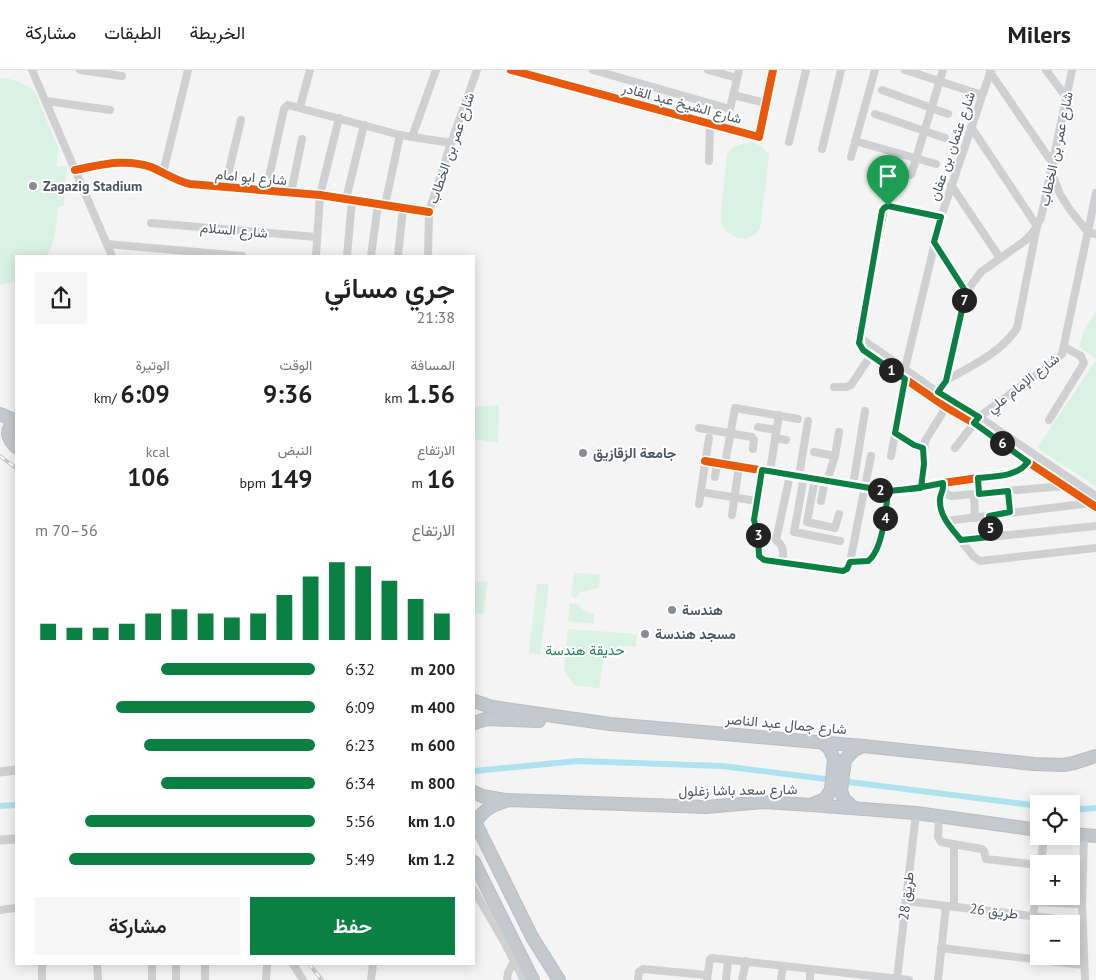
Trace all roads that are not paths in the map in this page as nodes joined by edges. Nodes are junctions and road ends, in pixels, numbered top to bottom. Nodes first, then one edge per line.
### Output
1 (32, 70) edge
2 (80, 70) edge
3 (188, 70) edge
4 (310, 70) edge
5 (436, 70) edge
6 (478, 70) edge
7 (510, 70) edge
8 (593, 70) edge
9 (708, 70) edge
10 (774, 70) edge
11 (806, 70) edge
12 (841, 70) edge
13 (875, 70) edge
14 (905, 70) edge
15 (943, 70) edge
16 (1046, 70) edge
17 (1072, 70) edge
18 (991, 71) edge
19 (738, 74) edge
20 (122, 76) dead end
21 (940, 81) junction
22 (882, 90) dead end
23 (733, 95) junction
24 (982, 95) junction
25 (1067, 98) junction
26 (46, 101) junction
27 (766, 103) junction
28 (300, 107) junction
29 (932, 108) junction
30 (110, 110) dead end
31 (875, 114) dead end
32 (948, 114) dead end
33 (339, 118) junction
34 (241, 120) dead end
35 (710, 123) junction
36 (364, 125) junction
37 (971, 126) junction
38 (925, 131) junction
39 (400, 135) junction
40 (412, 137) junction
41 (945, 138) dead end
42 (302, 139) dead end
43 (855, 141) junction
44 (789, 142) dead end
45 (451, 143) junction
46 (822, 149) dead end
47 (851, 157) dead end
48 (916, 158) junction
49 (709, 162) dead end
50 (936, 164) dead end
51 (1053, 164) junction
52 (75, 170) junction
53 (163, 173) junction
54 (1052, 174) junction
55 (911, 175) dead end
56 (951, 185) junction
57 (224, 187) junction
58 (266, 191) junction
59 (291, 193) junction
60 (1096, 193) edge
61 (320, 195) junction
62 (349, 200) junction
63 (382, 205) junction
64 (403, 208) junction
65 (429, 212) junction
66 (941, 217) junction
67 (151, 224) dead end
68 (1037, 226) junction
69 (1092, 230) edge
70 (317, 237) junction
71 (934, 242) junction
72 (107, 244) junction
73 (112, 255) edge
74 (231, 255) edge
75 (316, 255) edge
76 (348, 255) edge
77 (371, 255) edge
78 (398, 255) edge
79 (428, 255) edge
80 (1000, 258) junction
81 (966, 292) junction
82 (1064, 347) junction
83 (873, 352) junction
84 (904, 375) junction
85 (946, 381) junction
86 (834, 387) dead end
87 (936, 396) junction
88 (948, 404) junction
89 (864, 411) dead end
90 (0, 414) edge
91 (779, 415) junction
92 (798, 419) dead end
93 (977, 420) junction
94 (1049, 420) dead end
95 (808, 421) dead end
96 (15, 422) edge
97 (15, 423) edge
98 (758, 427) dead end
99 (699, 428) dead end
100 (839, 432) dead end
101 (730, 433) junction
102 (895, 433) junction
103 (776, 434) junction
104 (709, 438) dead end
105 (786, 440) dead end
106 (0, 442) edge
107 (15, 446) edge
108 (923, 448) junction
109 (955, 448) dead end
110 (753, 449) dead end
111 (15, 451) edge
112 (814, 452) dead end
113 (835, 456) junction
114 (872, 456) dead end
115 (890, 456) dead end
116 (705, 461) junction
117 (1028, 462) junction
118 (721, 463) junction
119 (739, 466) junction
120 (766, 471) junction
121 (798, 476) junction
122 (715, 477) dead end
123 (978, 478) junction
124 (815, 479) junction
125 (826, 481) junction
126 (1078, 484) junction
127 (853, 485) junction
128 (1064, 486) junction
129 (866, 487) junction
130 (943, 487) junction
131 (921, 488) junction
132 (888, 491) junction
133 (1008, 491) junction
134 (701, 492) junction
135 (1073, 492) junction
136 (976, 494) junction
137 (1096, 496) edge
138 (735, 498) junction
139 (757, 501) junction
140 (821, 502) dead end
141 (699, 504) dead end
142 (1094, 506) edge
143 (1010, 512) junction
144 (839, 514) dead end
145 (732, 515) dead end
146 (989, 516) junction
147 (975, 518) junction
148 (946, 521) junction
149 (1096, 526) edge
150 (990, 537) junction
151 (961, 540) junction
152 (840, 541) dead end
153 (1096, 548) edge
154 (850, 562) junction
155 (782, 563) junction
156 (475, 701) edge
157 (590, 721) junction
158 (475, 722) edge
159 (823, 743) junction
160 (863, 746) junction
161 (1096, 756) edge
162 (839, 759) junction
163 (15, 770) edge
164 (0, 772) edge
165 (836, 790) junction
166 (475, 792) edge
167 (509, 800) junction
168 (811, 805) junction
169 (854, 808) junction
170 (916, 813) junction
171 (939, 816) junction
172 (475, 820) edge
173 (475, 823) edge
174 (1030, 829) edge
175 (1090, 836) edge
176 (15, 839) edge
177 (0, 840) edge
178 (954, 844) junction
179 (1030, 863) edge
180 (475, 864) edge
181 (475, 892) edge
182 (906, 901) junction
183 (1082, 904) joint
184 (950, 906) junction
185 (15, 908) edge
186 (0, 910) edge
187 (1030, 916) edge
188 (1082, 922) joint
189 (942, 948) junction
190 (516, 957) junction
191 (728, 960) junction
192 (746, 961) junction
193 (42, 965) edge
194 (97, 965) edge
195 (152, 965) edge
196 (176, 965) edge
197 (205, 965) edge
198 (266, 965) edge
199 (294, 965) edge
200 (373, 965) edge
201 (1084, 965) junction
202 (783, 966) junction
203 (810, 969) junction
204 (707, 977) edge
205 (546, 979) edge
206 (897, 979) junction
207 (42, 980) edge
208 (98, 980) edge
209 (152, 980) edge
210 (176, 980) edge
211 (205, 980) edge
212 (266, 980) edge
213 (303, 980) edge
214 (371, 980) edge
215 (507, 980) edge
216 (524, 980) edge
217 (638, 980) edge
218 (726, 980) edge
219 (742, 980) edge
220 (781, 980) edge
221 (810, 980) edge
222 (909, 980) edge
223 (938, 980) edge
224 (1085, 980) edge

1 - 26 street
2 - 20 street
3 - 53 street
4 - 28 street
5 - 40 street
6 - 45 street, شارع عمر بن الخطاب
7 - 35 street, شارع الشيخ عبد القادر
8 - 23 street
9 - 19 street
10 - 27 street
11 - 44 street
12 - 46 street
13 - 43 street
14 - 21 street
15 - 21 street
16 - 25 street
17 - 25 street, شارع عمر بن الخطاب
18 - 24 street, شارع عثمان بن عفان
18 - 51 street
19 - 23 street
21 - 24 street
21 - 29 street
22 - 29 street
23 - 27 street
24 - 37 street, شارع عثمان بن عفان
25 - 51 street, شارع عمر بن الخطاب
26 - 30 street
26 - 52 street
27 - 35 street, شارع الشيخ عبد القادر
28 - 33 street
28 - 58 street
29 - 32 street
29 - 38 street
31 - 38 street
33 - 36 street
33 - 61 street
34 - 57 street
35 - 49 street
36 - 39 street
36 - 62 street
37 - 56 street, شارع عثمان بن عفان
37 - 68 street
38 - 41 street
38 - 48 street
39 - 40 street
39 - 63 street
40 - 45 street
42 - 59 street
43 - 47 street
43 - 48 street
45 - 65 street, شارع عمر بن الخطاب
48 - 50 street
48 - 55 street
51 - 54 street, شارع عمر بن الخطاب
52 - 53 street, شارع ابو امام
52 - 72 street
53 - 57 street, شارع ابو امام
54 - 68 street, شارع عمر بن الخطاب
54 - 69 street
56 - 66 street, شارع عثمان بن عفان
56 - 80 street
57 - 58 street, شارع ابو امام
58 - 59 street, شارع ابو امام
59 - 61 street, شارع ابو امام
60 - 69 street, شارع الإمام علي
61 - 62 street, شارع ابو امام
61 - 70 street
62 - 63 street, شارع ابو امام
62 - 76 street
63 - 64 street, شارع ابو امام
63 - 77 street
64 - 65 street, شارع ابو امام
64 - 78 street
65 - 79 street, شارع عمر بن الخطاب
66 - 71 street, شارع عثمان بن عفان
66 - 83 street
67 - 70 street, شارع السلام
68 - 80 street, شارع عمر بن الخطاب
68 - 85 street, شارع عمر بن الخطاب
69 - 82 street, شارع الإمام علي
70 - 75 street
71 - 81 street
71 - 84 street, شارع عثمان بن عفان
72 - 73 street
72 - 74 street
80 - 81 street, شارع عمر بن الخطاب
81 - 85 street, شارع عمر بن الخطاب
82 - 93 street, شارع الإمام علي
82 - 94 street
83 - 84 street
83 - 86 street
84 - 87 street
84 - 102 street, شارع عثمان بن عفان
85 - 87 street, شارع عمر بن الخطاب
87 - 88 street
88 - 93 street
88 - 108 street
89 - 127 street
90 - 96 highway
91 - 92 street
91 - 101 street
91 - 103 street
93 - 109 street, شارع الإمام علي
93 - 117 street
93 - 126 street
95 - 121 street
97 - 107 highway
98 - 103 street
99 - 101 street
100 - 113 street
101 - 110 street
101 - 118 street
102 - 108 street
102 - 115 street, شارع عثمان بن عفان
103 - 105 street
103 - 120 street
104 - 116 street
106 - 111 highway
108 - 131 street
112 - 113 street
113 - 125 street
114 - 129 street
116 - 118 street
116 - 134 street
117 - 123 street
117 - 128 street
118 - 119 street
118 - 122 street
119 - 120 street
119 - 138 street
120 - 121 street
120 - 139 street
121 - 124 street
121 - 152 street
121 - 155 street
123 - 130 street
123 - 136 street
124 - 125 street
124 - 144 street
125 - 127 street
125 - 140 street
126 - 135 street
126 - 137 street
127 - 129 street
128 - 133 street
128 - 135 street
129 - 132 street
129 - 154 street
130 - 131 street
130 - 136 street
130 - 148 street
131 - 132 street
132 - 154 street
133 - 136 street
133 - 143 street
134 - 138 street
134 - 141 street
135 - 142 street
136 - 147 street
138 - 139 street
138 - 145 street
139 - 155 street
142 - 143 street
142 - 146 street
143 - 146 street
146 - 147 street
146 - 150 street
147 - 148 street
148 - 151 street
149 - 150 street
150 - 151 street
151 - 153 street
154 - 155 street
156 - 157 highway, شارع جمال عبد الناصر
157 - 158 highway
157 - 159 highway, شارع جمال عبد الناصر
159 - 160 highway, شارع جمال عبد الناصر
159 - 162 highway
160 - 161 highway, شارع جمال عبد الناصر
160 - 162 highway
162 - 165 highway
163 - 164 street
165 - 168 highway
165 - 169 highway
166 - 167 highway
167 - 168 highway, شارع سعد باشا زغلول
167 - 172 highway, شارع سعد باشا زغلول
168 - 169 highway, شارع سعد باشا زغلول
169 - 170 highway, شارع سعد باشا زغلول
170 - 171 highway, شارع سعد باشا زغلول
170 - 182 street, طريق 28
171 - 174 highway, شارع سعد باشا زغلول
171 - 178 street
173 - 205 highway
175 - 183 street
176 - 177 street
178 - 179 street
178 - 184 street
180 - 190 highway
181 - 190 street
182 - 184 street, طريق 26
182 - 206 street, طريق 28
183 - 188 street
184 - 187 street, طريق 26
184 - 189 street
185 - 186 street
188 - 201 street
189 - 201 street
189 - 223 street
190 - 205 highway
190 - 215 street
190 - 216 street
191 - 192 street
191 - 204 street
191 - 218 street
192 - 202 street
192 - 219 street
193 - 207 street
194 - 208 street
195 - 209 street
196 - 210 street
197 - 211 street
198 - 212 street
199 - 213 street
200 - 214 street
201 - 224 street
202 - 203 street
202 - 220 street
203 - 206 street
203 - 221 street
204 - 217 street
206 - 222 street

